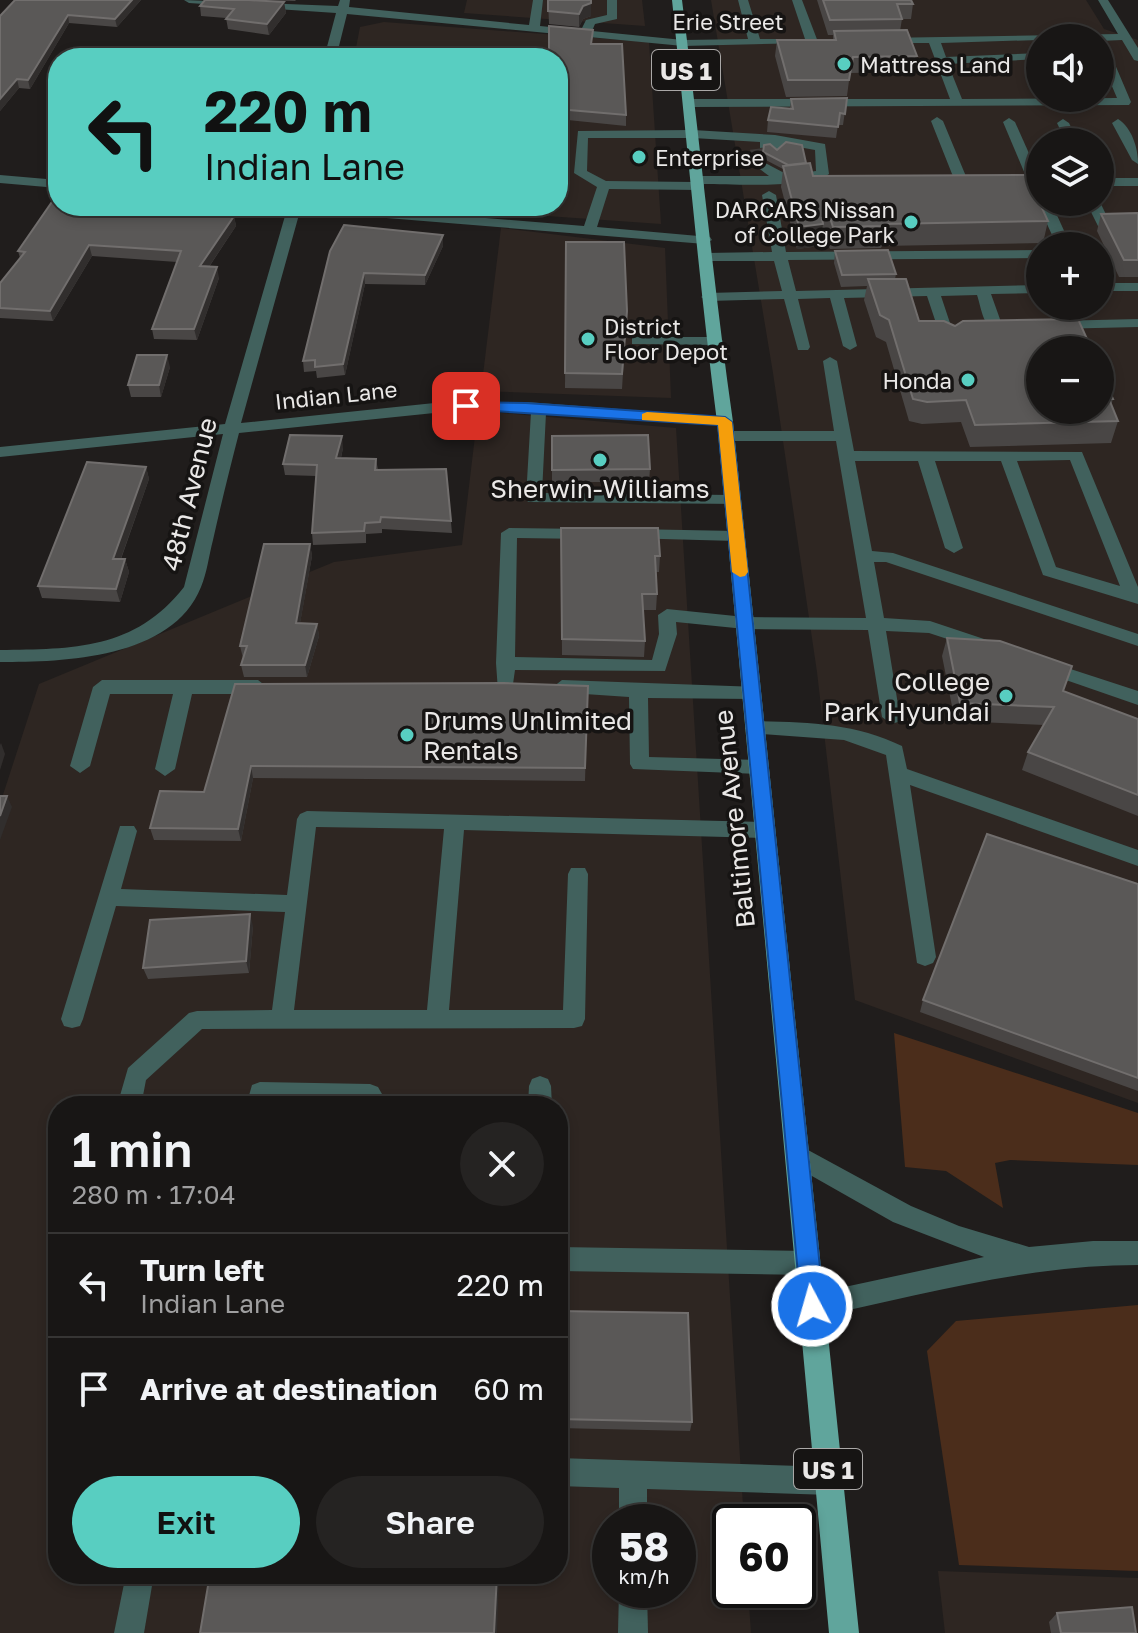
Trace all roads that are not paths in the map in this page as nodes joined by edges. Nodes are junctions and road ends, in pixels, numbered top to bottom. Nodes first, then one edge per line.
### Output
1 (189, 0) edge
2 (538, 0) edge
3 (612, 0) edge
4 (677, 0) edge
5 (743, 0) edge
6 (797, 0) edge
7 (1103, 0) edge
8 (343, 5) edge
9 (533, 28) junction
10 (585, 33) junction
11 (1126, 37) junction
12 (934, 40) junction
13 (827, 41) edge
14 (873, 41) edge
15 (755, 42) junction
16 (812, 42) junction
17 (683, 43) junction
18 (332, 48) edge
19 (1026, 57) edge
20 (1138, 58) edge
21 (941, 61) junction
22 (1114, 76) edge
23 (957, 102) junction
24 (1026, 102) edge
25 (1114, 102) edge
26 (690, 103) junction
27 (937, 121) dead end
28 (1009, 122) dead end
29 (1063, 123) dead end
30 (1118, 123) dead end
31 (1065, 128) edge
32 (693, 134) junction
33 (777, 150) junction
34 (1138, 160) edge
35 (1026, 163) edge
36 (0, 179) edge
37 (783, 180) junction
38 (1114, 182) edge
39 (1138, 182) edge
40 (48, 183) edge
41 (699, 183) junction
42 (604, 185) junction
43 (994, 190) edge
44 (769, 195) dead end
45 (291, 216) edge
46 (412, 216) edge
47 (1100, 216) edge
48 (1105, 227) edge
49 (589, 231) junction
50 (705, 240) junction
51 (1026, 254) edge
52 (780, 256) junction
53 (706, 257) junction
54 (1114, 287) edge
55 (1138, 287) edge
56 (1026, 289) edge
57 (982, 290) junction
58 (932, 291) junction
59 (836, 294) junction
60 (790, 295) junction
61 (708, 297) junction
62 (1138, 323) edge
63 (637, 341) dead end
64 (716, 341) junction
65 (949, 341) edge
66 (850, 346) dead end
67 (803, 347) dead end
68 (830, 361) dead end
69 (540, 408) junction
70 (232, 428) junction
71 (726, 429) junction
72 (843, 436) junction
73 (0, 452) edge
74 (847, 456) junction
75 (925, 456) junction
76 (1007, 456) junction
77 (733, 500) junction
78 (736, 536) junction
79 (954, 548) dead end
80 (864, 556) junction
81 (1135, 597) edge
82 (745, 623) junction
83 (876, 624) junction
84 (1138, 640) edge
85 (0, 656) edge
86 (505, 663) junction
87 (504, 686) edge
88 (275, 687) edge
89 (549, 687) edge
90 (184, 688) junction
91 (638, 691) junction
92 (752, 692) junction
93 (1138, 698) edge
94 (891, 717) dead end
95 (755, 728) junction
96 (80, 766) dead end
97 (759, 767) junction
98 (165, 769) dead end
99 (898, 773) junction
100 (455, 822) junction
101 (765, 830) junction
102 (127, 831) dead end
103 (1138, 858) edge
104 (578, 874) dead end
105 (108, 897) junction
106 (297, 904) junction
107 (925, 957) dead end
108 (72, 1019) dead end
109 (282, 1020) junction
110 (437, 1020) junction
111 (131, 1096) edge
112 (259, 1096) edge
113 (370, 1096) edge
114 (797, 1155) junction
115 (1138, 1253) edge
116 (568, 1259) edge
117 (1030, 1259) junction
118 (808, 1263) junction
119 (812, 1306) junction
120 (568, 1472) edge
121 (633, 1475) junction
122 (830, 1481) junction
123 (633, 1504) edge
124 (138, 1584) edge
125 (633, 1608) edge
126 (129, 1633) edge
127 (633, 1633) edge
128 (844, 1633) edge

1 - 8 street, Erie Street
2 - 9 street
3 - 10 street
4 - 17 main road, Baltimore Avenue / US 1
5 - 15 street
6 - 16 street
7 - 11 street
8 - 9 street, Erie Street
8 - 18 street
9 - 10 street, Erie Street
10 - 17 street, Erie Street
11 - 12 street
11 - 20 street
12 - 14 street
12 - 21 street
13 - 16 street, Erie Street
15 - 16 street, Erie Street
15 - 17 street, Erie Street
17 - 26 main road, Baltimore Avenue / US 1
19 - 21 street
21 - 23 street
22 - 25 street
23 - 24 street
23 - 26 street
26 - 32 main road, Baltimore Avenue / US 1
27 - 43 street
28 - 35 street
29 - 31 street
30 - 34 street
32 - 33 street
32 - 41 main road, Baltimore Avenue / US 1
32 - 42 street
33 - 37 street
33 - 37 street
33 - 37 street
33 - 37 street
36 - 40 street
37 - 41 street
38 - 39 street
41 - 42 street
41 - 50 main road, Baltimore Avenue / US 1
42 - 49 street
44 - 52 street
45 - 70 street, 48th Avenue
46 - 49 street
47 - 48 street
49 - 50 street
50 - 53 main road, Baltimore Avenue / US 1
51 - 52 street
52 - 53 street
52 - 60 street
53 - 61 main road, Baltimore Avenue / US 1
54 - 55 street
56 - 57 street
57 - 58 street
57 - 62 street
58 - 59 street
58 - 65 street
59 - 60 street
59 - 66 street
60 - 61 street
60 - 67 street
61 - 64 main road, Baltimore Avenue / US 1
63 - 64 street
64 - 71 main road, Baltimore Avenue / US 1
68 - 72 street
69 - 70 street, Indian Lane
69 - 71 street, Indian Lane
69 - 77 street
70 - 73 street, Indian Lane
70 - 85 street, 48th Avenue
71 - 72 street, Indian Lane
71 - 77 main road, Baltimore Avenue / US 1
72 - 74 street
74 - 75 street
74 - 80 street
75 - 76 street
75 - 79 street
76 - 81 street
76 - 81 street
77 - 78 main road, Baltimore Avenue / US 1
78 - 82 main road, Baltimore Avenue / US 1
78 - 86 street
80 - 83 street
80 - 84 street
82 - 83 street
82 - 86 street
82 - 92 main road, Baltimore Avenue / US 1
83 - 93 street
83 - 94 street
86 - 87 street
88 - 90 street
89 - 91 street
90 - 96 street
90 - 98 street
91 - 92 street
91 - 97 street
92 - 95 main road, Baltimore Avenue / US 1
95 - 97 main road, Baltimore Avenue / US 1
95 - 99 street
97 - 101 main road, Baltimore Avenue / US 1
99 - 103 street
99 - 107 street
100 - 101 street
100 - 106 street
100 - 110 street
101 - 114 main road, Baltimore Avenue / US 1
102 - 105 street
104 - 110 street
105 - 106 street
105 - 108 street
106 - 109 street
109 - 110 street
109 - 111 street
112 - 113 street
114 - 117 street
114 - 118 main road, Baltimore Avenue / US 1
115 - 117 street
116 - 118 street
117 - 119 street
118 - 119 main road, Baltimore Avenue / US 1
119 - 122 main road, Baltimore Avenue / US 1
120 - 121 street
121 - 122 street
121 - 123 street
122 - 128 main road, Baltimore Avenue / US 1
124 - 126 street
125 - 127 street

